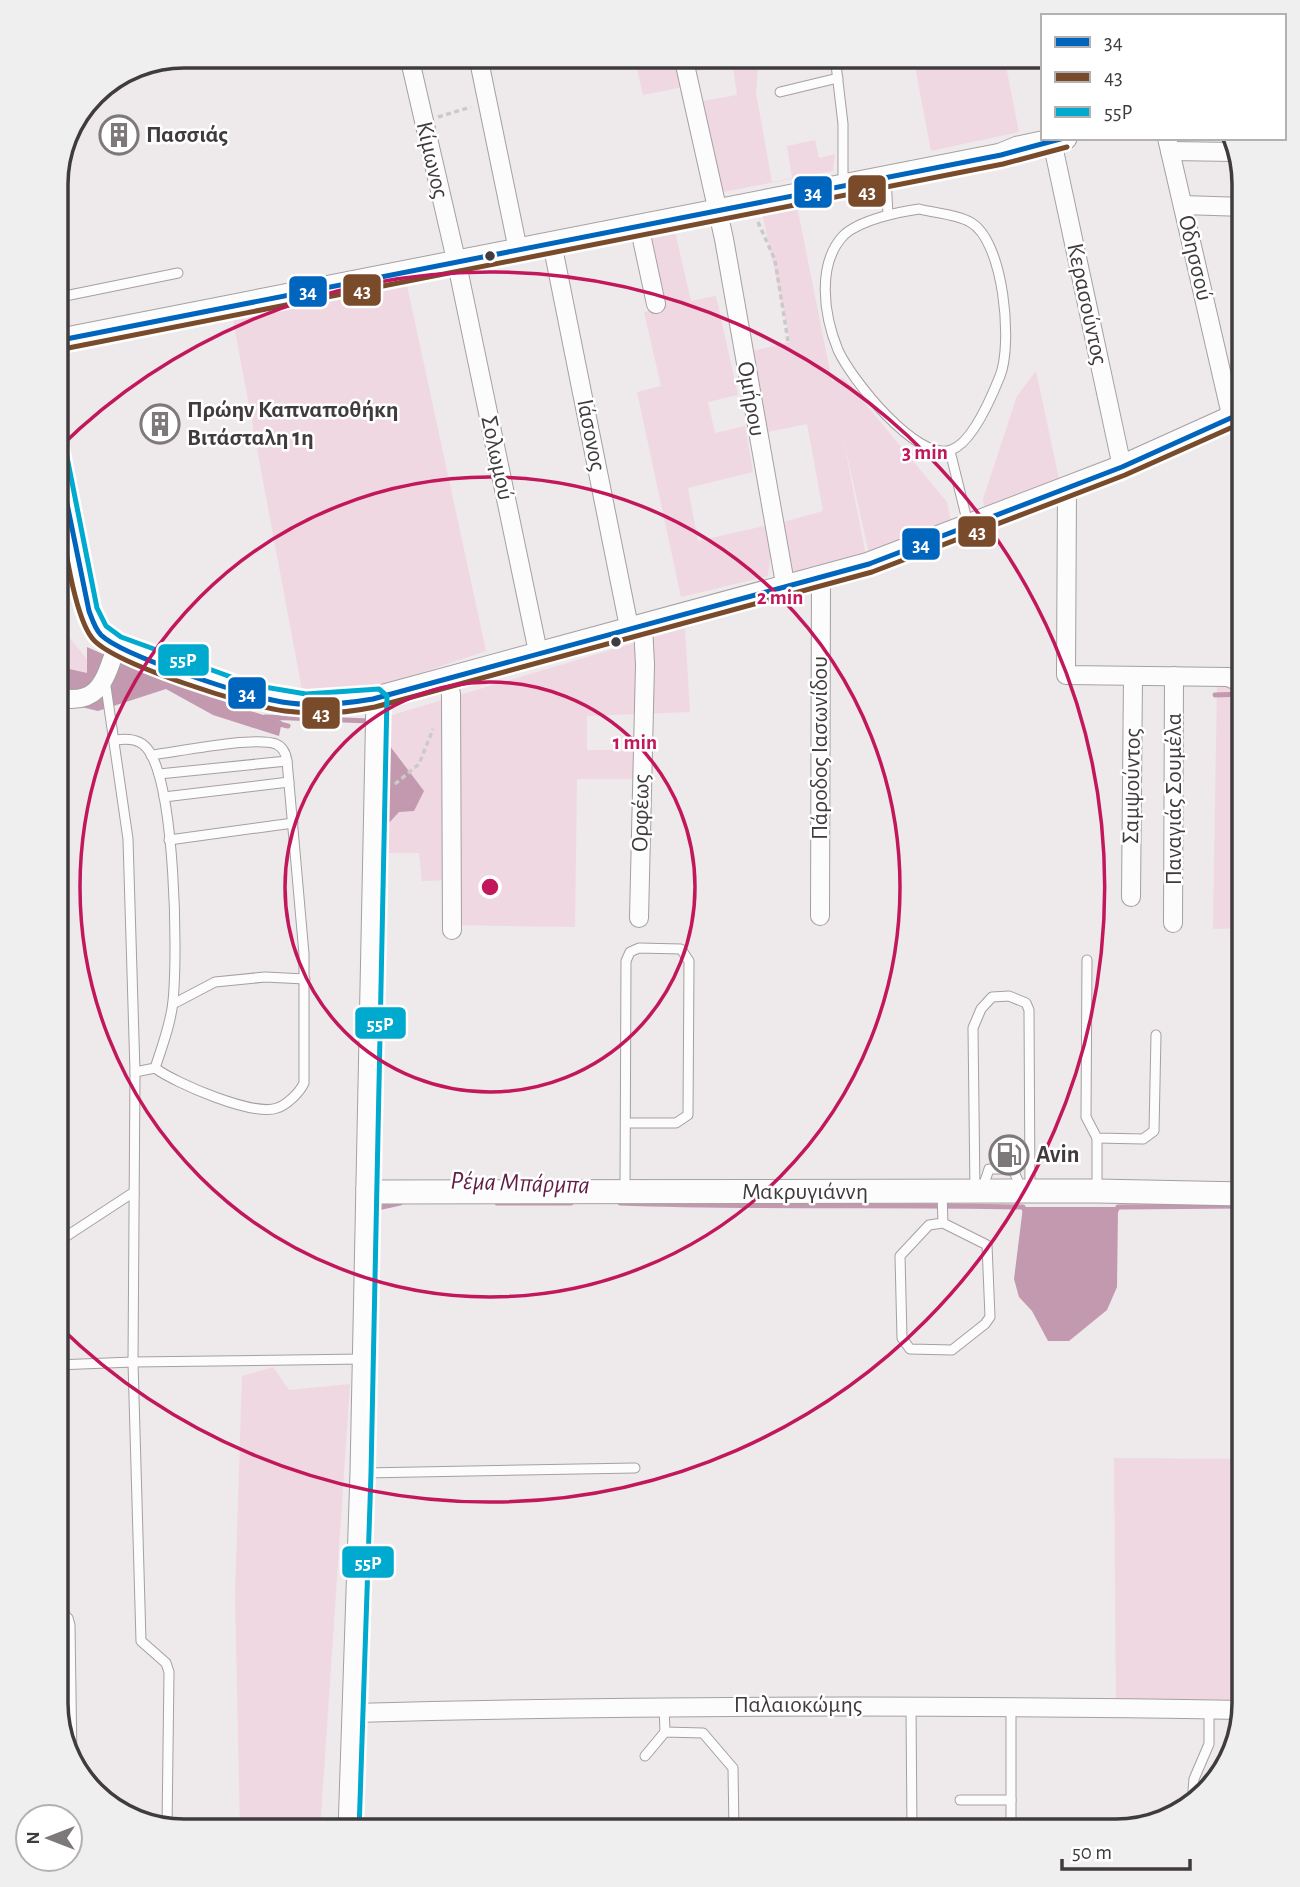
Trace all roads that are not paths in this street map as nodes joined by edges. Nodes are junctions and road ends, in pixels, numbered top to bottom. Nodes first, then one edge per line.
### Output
1 (412, 68) edge
2 (481, 68) edge
3 (686, 68) edge
4 (837, 68) edge
5 (838, 78) junction
6 (780, 92) dead end
7 (1059, 140) edge
8 (1169, 145) edge
9 (1227, 151) edge
10 (886, 178) junction
11 (848, 187) junction
12 (1183, 205) junction
13 (1232, 207) edge
14 (718, 208) junction
15 (888, 214) junction
16 (639, 225) junction
17 (552, 243) junction
18 (518, 250) junction
19 (457, 264) junction
20 (178, 273) dead end
21 (68, 297) edge
22 (656, 304) dead end
23 (68, 339) edge
24 (1232, 392) edge
25 (1232, 418) edge
26 (950, 451) junction
27 (1122, 467) junction
28 (1067, 489) junction
29 (68, 506) edge
30 (969, 527) junction
31 (821, 579) junction
32 (786, 589) junction
33 (636, 626) junction
34 (117, 645) junction
35 (538, 652) junction
36 (1133, 676) junction
37 (1174, 676) junction
38 (447, 677) junction
39 (1232, 679) edge
40 (105, 680) junction
41 (378, 698) junction
42 (68, 699) edge
43 (116, 740) junction
44 (151, 755) junction
45 (287, 761) junction
46 (159, 774) junction
47 (289, 782) junction
48 (164, 797) junction
49 (293, 823) junction
50 (169, 840) junction
51 (1130, 897) dead end
52 (820, 916) dead end
53 (639, 918) dead end
54 (1173, 923) dead end
55 (452, 930) dead end
56 (1087, 960) dead end
57 (305, 979) junction
58 (173, 1003) junction
59 (1156, 1035) dead end
60 (155, 1069) junction
61 (135, 1072) junction
62 (626, 1123) junction
63 (1097, 1138) junction
64 (1024, 1186) junction
65 (368, 1189) junction
66 (625, 1191) junction
67 (1097, 1191) junction
68 (134, 1192) junction
69 (978, 1192) junction
70 (942, 1193) junction
71 (1232, 1194) edge
72 (943, 1223) junction
73 (68, 1234) edge
74 (364, 1359) junction
75 (133, 1362) junction
76 (68, 1365) edge
77 (635, 1468) dead end
78 (362, 1473) junction
79 (68, 1618) edge
80 (911, 1705) junction
81 (1011, 1705) junction
82 (664, 1706) junction
83 (1209, 1709) junction
84 (1232, 1710) edge
85 (354, 1713) junction
86 (72, 1731) edge
87 (665, 1732) junction
88 (645, 1756) dead end
89 (1193, 1789) edge
90 (960, 1800) dead end
91 (1011, 1800) junction
92 (167, 1817) edge
93 (351, 1819) edge
94 (734, 1819) edge
95 (912, 1819) edge
96 (1011, 1819) edge

1 - 19 street, Κίμωνος
2 - 18 street
3 - 14 street, Ομήρου
4 - 5 lane
5 - 6 lane
5 - 11 lane
7 - 10 street
7 - 27 street, Κερασούντος
8 - 9 street
8 - 12 street, Οδησσού
10 - 11 street
10 - 15 lane
11 - 14 street
12 - 13 street
12 - 24 street, Οδησσού
14 - 16 street
14 - 32 street, Ομήρου
15 - 26 lane
15 - 26 lane
16 - 17 street
16 - 22 street
17 - 18 street
17 - 33 street, Ιάσονος
18 - 19 street
19 - 23 street
19 - 35 street, Σολωμού
20 - 21 lane
25 - 27 street
26 - 30 lane
27 - 28 street
28 - 30 street
28 - 36 street
29 - 34 street
30 - 31 street
31 - 32 street
31 - 52 street, Πάροδος Ιασωνίδου
32 - 33 street
33 - 35 street
33 - 53 street, Ορφέως
34 - 40 street
34 - 41 street
35 - 38 street
36 - 37 street
36 - 51 street, Σαμψούντος
37 - 39 street
37 - 54 street, Παναγιάς Σουμέλα
38 - 41 street
38 - 55 street
40 - 42 street
40 - 43 lane
41 - 65 street
43 - 44 lane
43 - 61 lane
44 - 45 lane
44 - 46 lane
45 - 46 lane
45 - 47 lane
46 - 48 lane
47 - 48 lane
47 - 49 lane
48 - 50 lane
49 - 50 lane
49 - 57 lane
50 - 58 lane
56 - 63 lane
57 - 58 lane
57 - 60 lane
58 - 60 lane
59 - 63 lane
60 - 61 lane
61 - 68 lane
62 - 62 lane
62 - 66 lane
63 - 67 lane
64 - 67 street, Μακρυγιάννη
64 - 69 street, Μακρυγιάννη
64 - 69 lane
65 - 66 street, Μακρυγιάννη
65 - 74 street
66 - 70 street, Μακρυγιάννη
67 - 71 street, Μακρυγιάννη
68 - 73 lane
68 - 75 lane
69 - 70 street, Μακρυγιάννη
70 - 72 lane
72 - 72 lane
74 - 75 lane
74 - 78 street
75 - 76 lane
75 - 92 lane
77 - 78 lane
78 - 85 street
79 - 86 lane
80 - 81 street, Παλαιοκώμης
80 - 82 street, Παλαιοκώμης
80 - 95 lane
81 - 83 street, Παλαιοκώμης
81 - 91 lane
82 - 85 street, Παλαιοκώμης
82 - 87 lane
83 - 84 street, Παλαιοκώμης
83 - 89 lane
85 - 93 street
87 - 88 lane
87 - 94 lane
90 - 91 lane
91 - 96 lane

